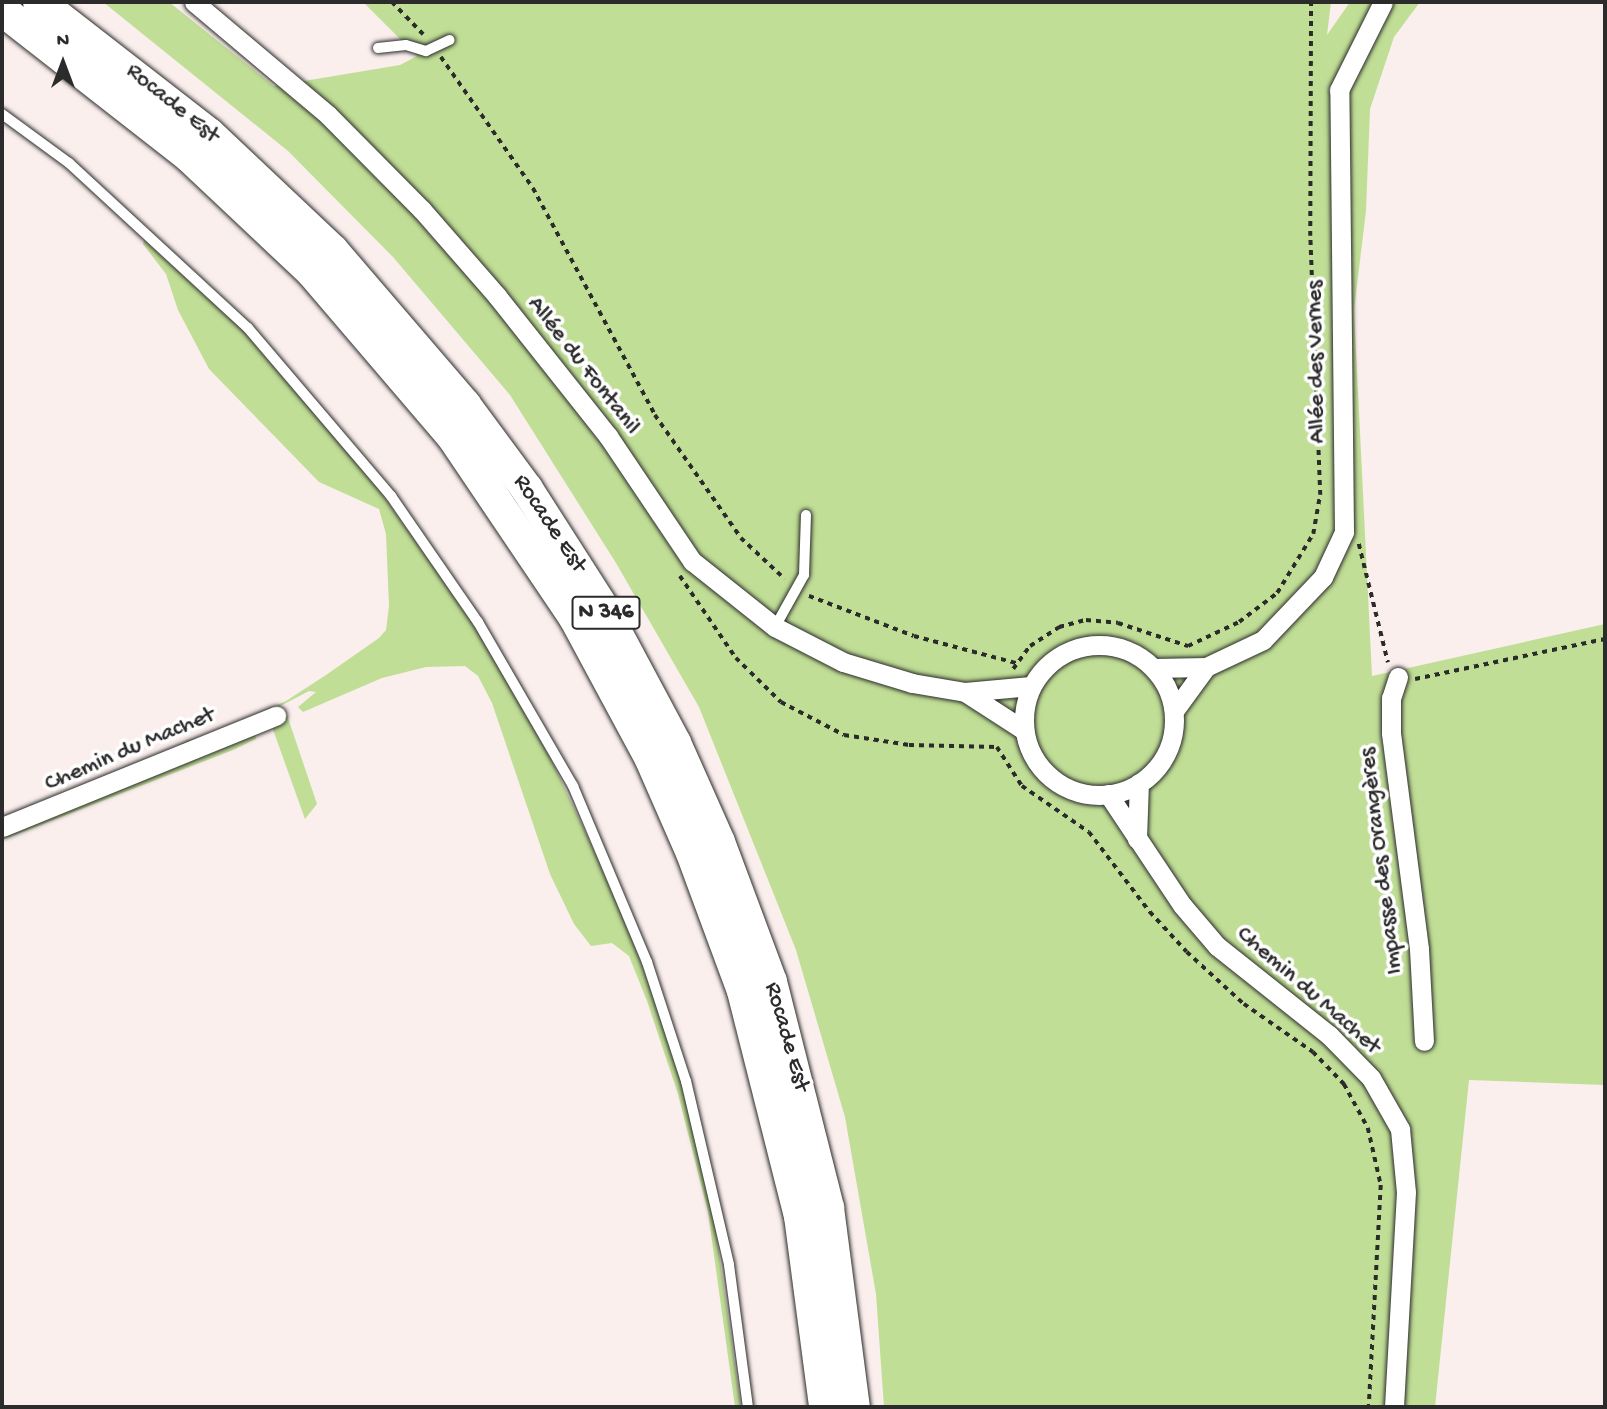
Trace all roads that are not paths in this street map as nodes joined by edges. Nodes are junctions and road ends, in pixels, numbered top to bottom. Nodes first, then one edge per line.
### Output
1 (39, 2) edge
2 (194, 2) edge
3 (1383, 2) edge
4 (2, 10) edge
5 (450, 40) dead end
6 (378, 48) dead end
7 (2, 114) edge
8 (806, 515) dead end
9 (775, 627) junction
10 (1206, 667) junction
11 (1154, 668) junction
12 (1398, 677) road end
13 (1031, 686) junction
14 (965, 692) junction
15 (1174, 710) junction
16 (276, 716) dead end
17 (1024, 730) junction
18 (1139, 783) junction
19 (1108, 794) junction
20 (2, 827) edge
21 (1137, 839) junction
22 (1424, 1041) dead end
23 (748, 1407) edge
24 (825, 1407) edge
25 (854, 1407) edge
26 (1394, 1407) edge

1 - 25 highway, Rocade Est / N 346
2 - 9 street, Allée du Fontanil
3 - 10 street, Allée des Vernes
4 - 24 highway, Rocade Est / N 346
5 - 6 lane
7 - 23 lane
8 - 9 lane
9 - 14 street, Allée du Fontanil
10 - 11 street, Allée des Vernes
10 - 15 street, Allée des Vernes
11 - 13 street
11 - 15 street
12 - 22 street, Impasse des Orangères
13 - 14 street, Allée du Fontanil
13 - 17 street
14 - 17 street, Allée du Fontanil
15 - 18 street
16 - 20 street, Chemin du Machet
17 - 19 street
18 - 19 street
18 - 21 street
19 - 21 street, Chemin du Machet
21 - 26 street, Chemin du Machet

